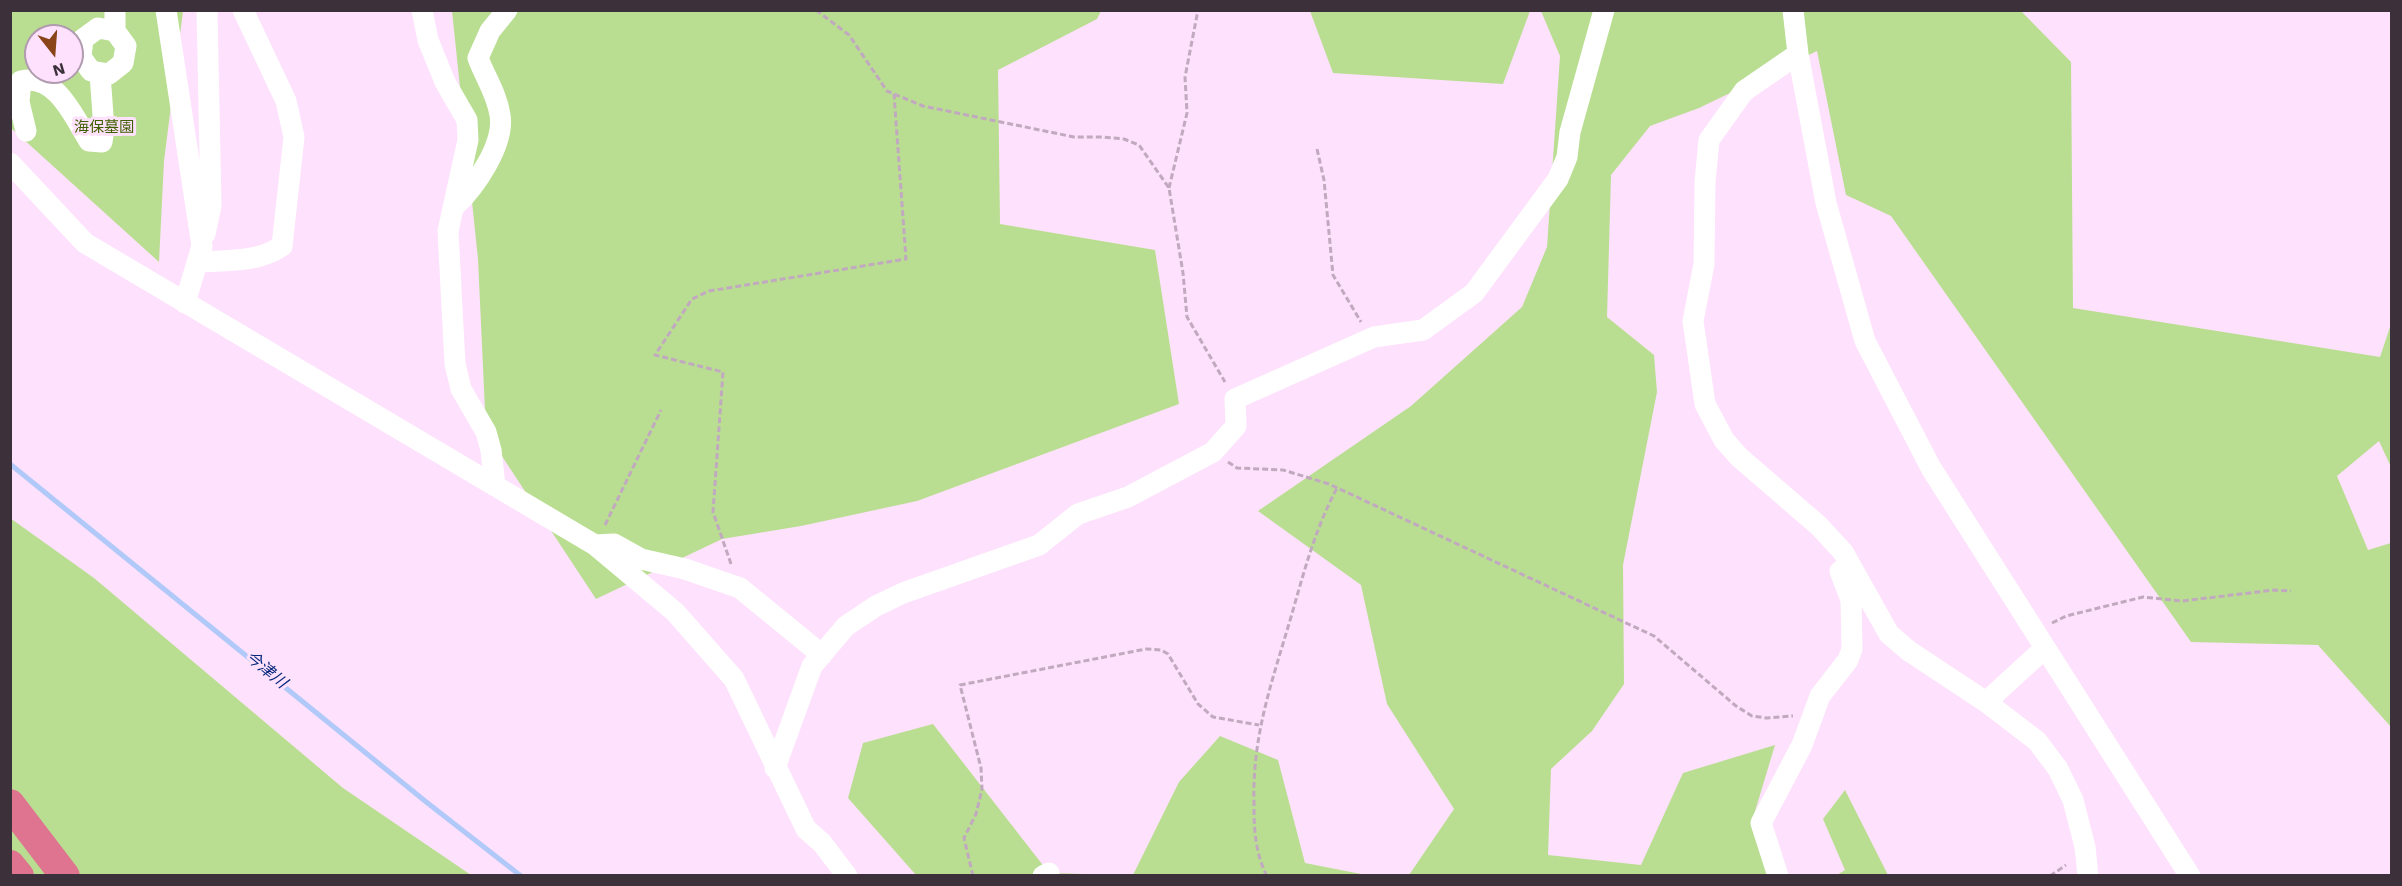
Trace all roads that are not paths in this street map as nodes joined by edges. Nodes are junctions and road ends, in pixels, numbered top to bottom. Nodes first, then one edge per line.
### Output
1 (166, 10) edge
2 (207, 10) edge
3 (243, 10) edge
4 (422, 10) edge
5 (507, 10) edge
6 (1604, 10) edge
7 (1793, 10) edge
8 (115, 21) edge
9 (1798, 54) junction
10 (100, 74) junction
11 (26, 131) dead end
12 (10, 163) edge
13 (455, 206) junction
14 (200, 254) junction
15 (185, 303) junction
16 (495, 486) junction
17 (1791, 500) junction
18 (595, 545) junction
19 (2040, 640) junction
20 (822, 655) junction
21 (1986, 702) junction
22 (775, 768) junction
23 (10, 804) edge
24 (10, 865) edge
25 (19, 876) edge
26 (65, 876) edge
27 (847, 876) edge
28 (1043, 876) edge
29 (1049, 876) edge
30 (1778, 876) edge
31 (2088, 876) edge
32 (2190, 876) edge

1 - 14 street
2 - 14 street
3 - 14 street
4 - 13 street
5 - 13 street
6 - 20 street
7 - 9 street
8 - 10 street
8 - 10 street
9 - 17 street
9 - 19 street
10 - 11 street
12 - 15 street
13 - 16 street
14 - 15 street
15 - 16 street
16 - 18 street
17 - 21 street
17 - 30 street
18 - 20 street
18 - 22 street
19 - 21 street
19 - 32 street
20 - 22 street
21 - 31 street
22 - 27 street
23 - 26 highway
24 - 25 highway
28 - 29 street

